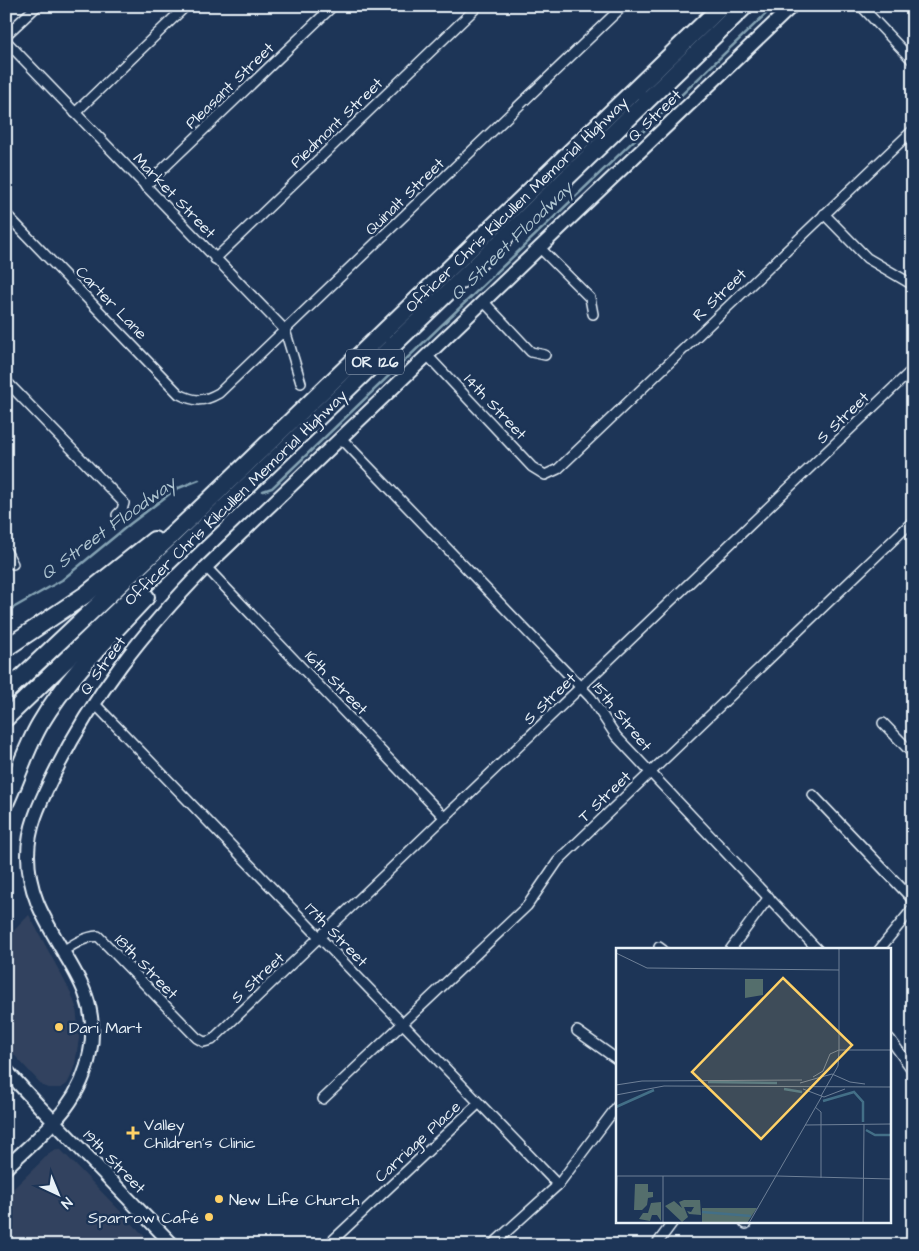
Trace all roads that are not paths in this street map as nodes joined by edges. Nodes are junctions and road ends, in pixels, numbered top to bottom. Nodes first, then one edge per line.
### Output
1 (37, 6) edge
2 (186, 6) edge
3 (333, 6) edge
4 (478, 6) edge
5 (608, 6) edge
6 (623, 6) edge
7 (722, 6) edge
8 (745, 6) edge
9 (792, 6) edge
10 (861, 6) edge
11 (614, 15) junction
12 (6, 36) edge
13 (6, 41) edge
14 (913, 61) edge
15 (75, 113) junction
16 (913, 130) edge
17 (145, 186) junction
18 (6, 214) edge
19 (824, 214) junction
20 (540, 247) junction
21 (215, 258) junction
22 (913, 286) edge
23 (484, 302) junction
24 (593, 314) dead end
25 (285, 330) junction
26 (427, 355) junction
27 (545, 355) dead end
28 (913, 370) edge
29 (6, 381) edge
30 (301, 383) dead end
31 (202, 400) joint
32 (341, 438) junction
33 (544, 475) joint
34 (116, 515) dead end
35 (913, 521) edge
36 (180, 527) junction
37 (182, 548) junction
38 (6, 551) edge
39 (12, 564) dead end
40 (206, 567) junction
41 (6, 648) edge
42 (582, 688) junction
43 (6, 692) edge
44 (94, 703) junction
45 (6, 718) edge
46 (884, 723) dead end
47 (913, 754) edge
48 (650, 773) junction
49 (813, 795) dead end
50 (6, 801) edge
51 (445, 818) junction
52 (769, 897) junction
53 (913, 900) edge
54 (913, 908) edge
55 (320, 938) junction
56 (731, 948) edge
57 (816, 948) edge
58 (881, 948) edge
59 (62, 951) junction
60 (402, 1023) junction
61 (577, 1031) dead end
62 (204, 1042) joint
63 (892, 1042) edge
64 (616, 1059) edge
65 (6, 1070) edge
66 (913, 1071) edge
67 (323, 1100) dead end
68 (478, 1104) junction
69 (616, 1108) edge
70 (54, 1122) junction
71 (6, 1168) edge
72 (558, 1185) junction
73 (672, 1224) edge
74 (332, 1242) dead end
75 (496, 1244) edge
76 (173, 1245) edge
77 (656, 1245) edge

1 - 12 street
2 - 15 street
3 - 17 street, Pleasant Street
4 - 21 street, Piedmont Street
5 - 11 street
6 - 11 street, Quinalt Street
7 - 36 highway, Officer Chris Kilcullen Memorial Highway / OR 126
8 - 37 highway, Officer Chris Kilcullen Memorial Highway / OR 126
9 - 20 street, Q Street
10 - 14 street
11 - 25 street, Quinalt Street
13 - 15 street, Market Street
15 - 17 street, Market Street
16 - 19 street, R Street
17 - 21 street, Market Street
18 - 31 street, Carter Lane
19 - 22 street
19 - 33 street, R Street
20 - 23 street, Q Street
20 - 24 street
21 - 25 street, Market Street
23 - 26 street, Q Street
23 - 27 street
25 - 30 street, Market Street
25 - 31 street, Quinalt Street
26 - 32 street, Q Street
26 - 33 street, 14th Street
28 - 42 street, S Street
29 - 34 street
32 - 40 street, Q Street
32 - 42 street, 15th Street
35 - 48 street, T Street
36 - 41 highway
36 - 43 highway, Officer Chris Kilcullen Memorial Highway / OR 126
37 - 45 highway, Officer Chris Kilcullen Memorial Highway / OR 126
37 - 50 highway
38 - 39 street
40 - 44 street, Q Street
40 - 51 street, 16th Street
42 - 48 street, 15th Street
42 - 51 street, S Street
44 - 55 street, 17th Street
44 - 59 street, Q Street
46 - 47 street
48 - 52 street, 15th Street
48 - 60 street, T Street
49 - 53 street
51 - 55 street, S Street
52 - 56 street
52 - 57 street, 15th Street
54 - 58 street
55 - 60 street, 17th Street
55 - 62 street, S Street
59 - 62 street, 18th Street
59 - 70 street, Q Street
60 - 67 street, T Street
60 - 68 street, 17th Street
61 - 64 street
63 - 66 street
65 - 70 street, 19th Street
68 - 72 street, 17th Street
68 - 74 street, Carriage Place
69 - 72 street
70 - 71 street, Q Street
70 - 76 street, 19th Street
72 - 75 street
73 - 77 street

